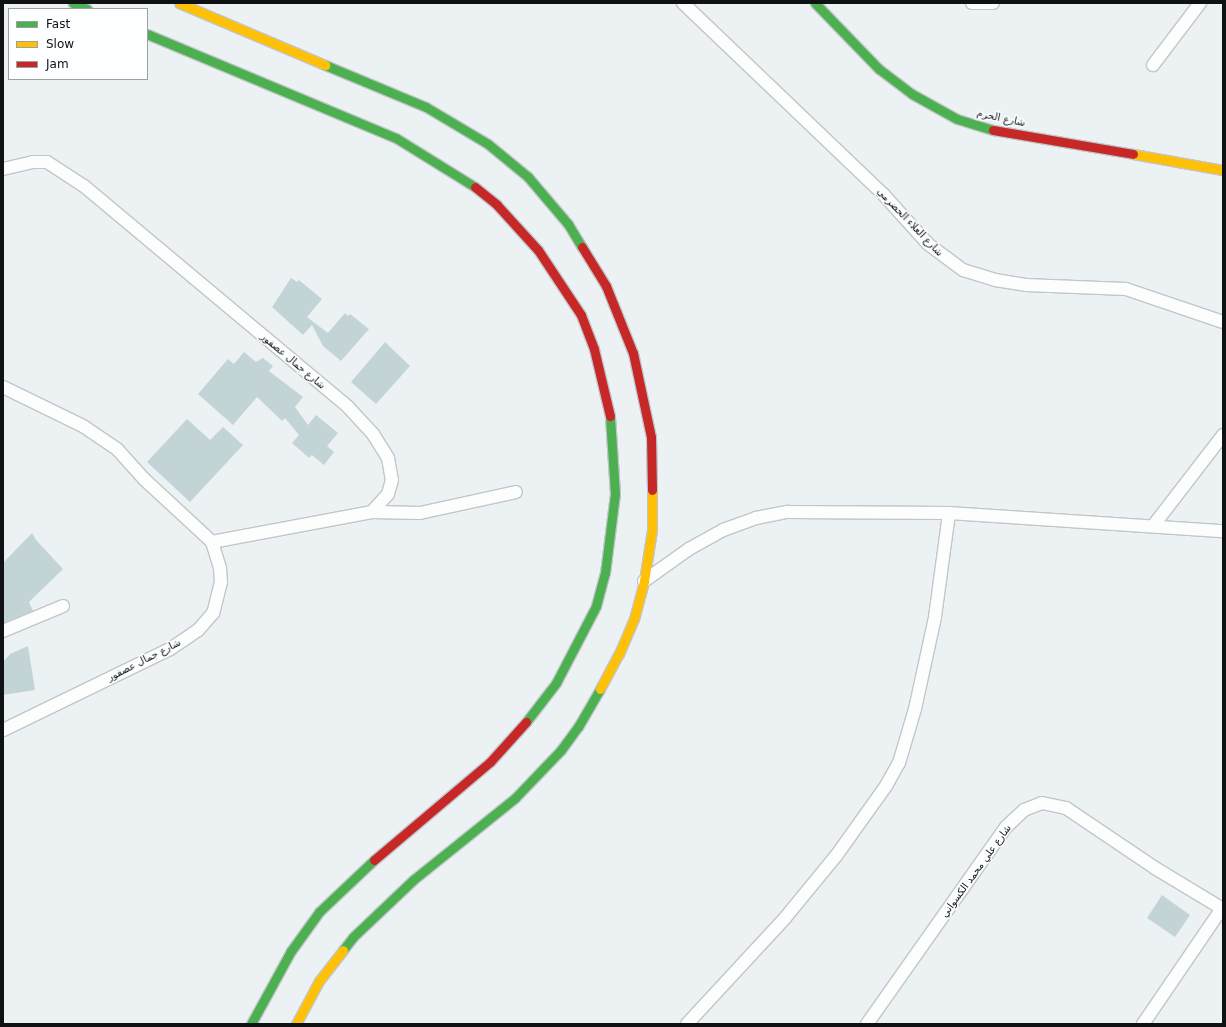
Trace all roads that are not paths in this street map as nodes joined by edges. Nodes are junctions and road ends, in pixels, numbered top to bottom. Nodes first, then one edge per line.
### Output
1 (73, 3) edge
2 (179, 3) edge
3 (683, 3) edge
4 (815, 3) edge
5 (972, 3) edge
6 (993, 3) edge
7 (1200, 3) edge
8 (85, 8) edge
9 (148, 34) edge
10 (1153, 65) dead end
11 (3, 169) edge
12 (1223, 170) edge
13 (1223, 322) edge
14 (3, 387) edge
15 (1223, 435) edge
16 (516, 492) dead end
17 (372, 512) junction
18 (948, 513) junction
19 (1153, 526) junction
20 (1223, 531) edge
21 (212, 542) junction
22 (644, 581) junction
23 (63, 606) dead end
24 (3, 631) edge
25 (3, 730) edge
26 (1222, 909) edge
27 (251, 1024) edge
28 (296, 1024) edge
29 (687, 1024) edge
30 (867, 1024) edge
31 (1143, 1024) edge

1 - 8 main road
2 - 22 main road
3 - 13 street, شارع العلاء الحضرمي
4 - 12 main road, شارع الحرم
5 - 6 street
7 - 10 street
9 - 27 main road
11 - 17 street, شارع جمال عصفور
14 - 21 street
15 - 19 street
16 - 17 street
17 - 21 street
18 - 19 street
18 - 22 street
18 - 29 street
19 - 20 street
21 - 25 street, شارع جمال عصفور
22 - 28 main road
23 - 24 street
26 - 30 street, شارع علي محمد الكسواني
26 - 31 street

